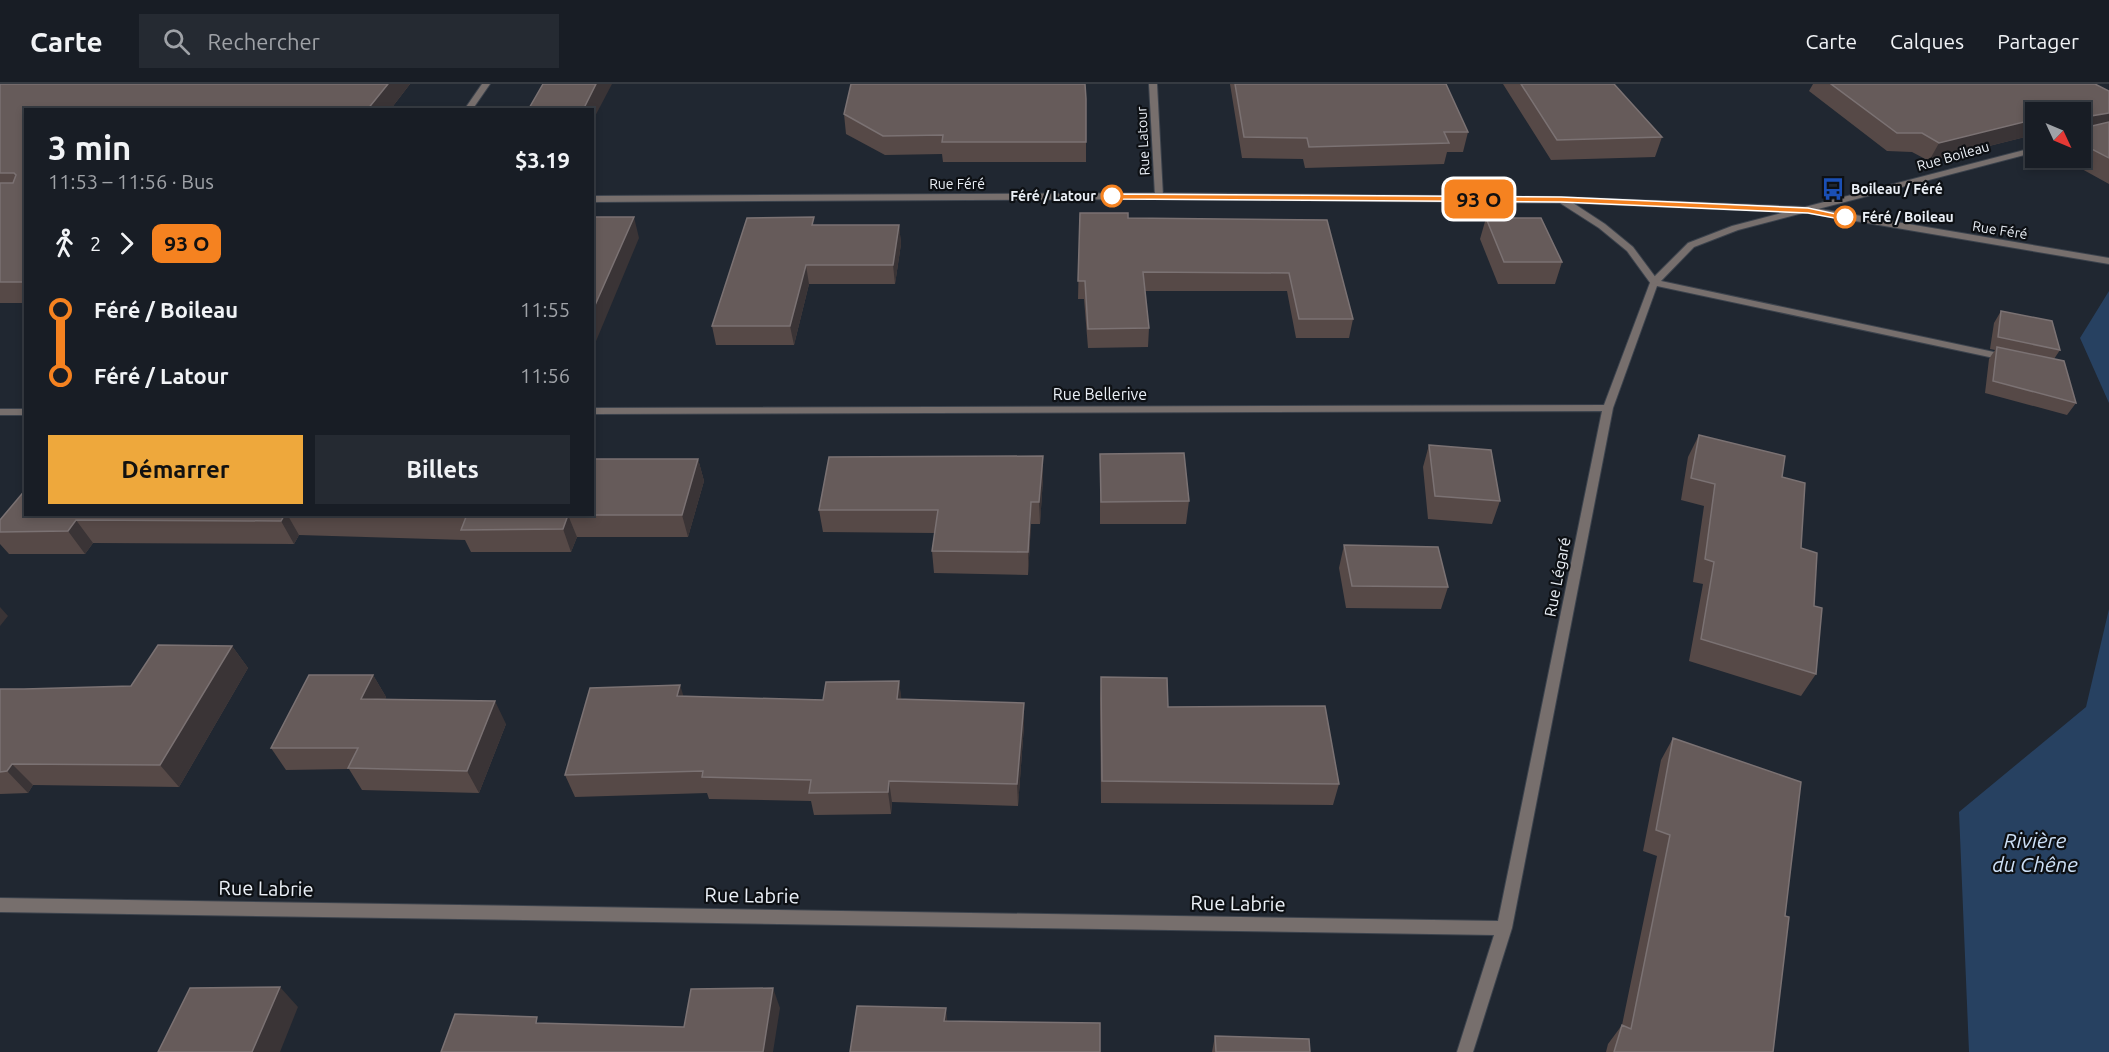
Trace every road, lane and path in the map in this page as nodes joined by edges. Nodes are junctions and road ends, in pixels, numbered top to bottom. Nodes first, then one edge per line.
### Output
1 (486, 84) edge
2 (1153, 84) edge
3 (469, 108) edge
4 (2025, 152) edge
5 (1159, 196) junction
6 (594, 199) edge
7 (1561, 200) junction
8 (1808, 210) junction
9 (2109, 261) edge
10 (1654, 282) junction
11 (2022, 361) edge
12 (1608, 408) junction
13 (594, 411) edge
14 (0, 412) edge
15 (24, 412) edge
16 (0, 905) edge
17 (1504, 928) junction
18 (1465, 1052) edge

1 - 3 street
2 - 5 street, Rue Latour
4 - 8 street, Rue Boileau
5 - 6 street, Rue Féré
5 - 7 street, Rue Féré
7 - 8 street, Rue Féré
7 - 10 street
8 - 9 street, Rue Féré
8 - 10 street, Rue Légaré
10 - 11 street
10 - 12 street, Rue Légaré
12 - 13 street, Rue Bellerive
12 - 17 street, Rue Légaré
14 - 15 street
16 - 17 street, Rue Labrie
17 - 18 street, Rue Légaré

